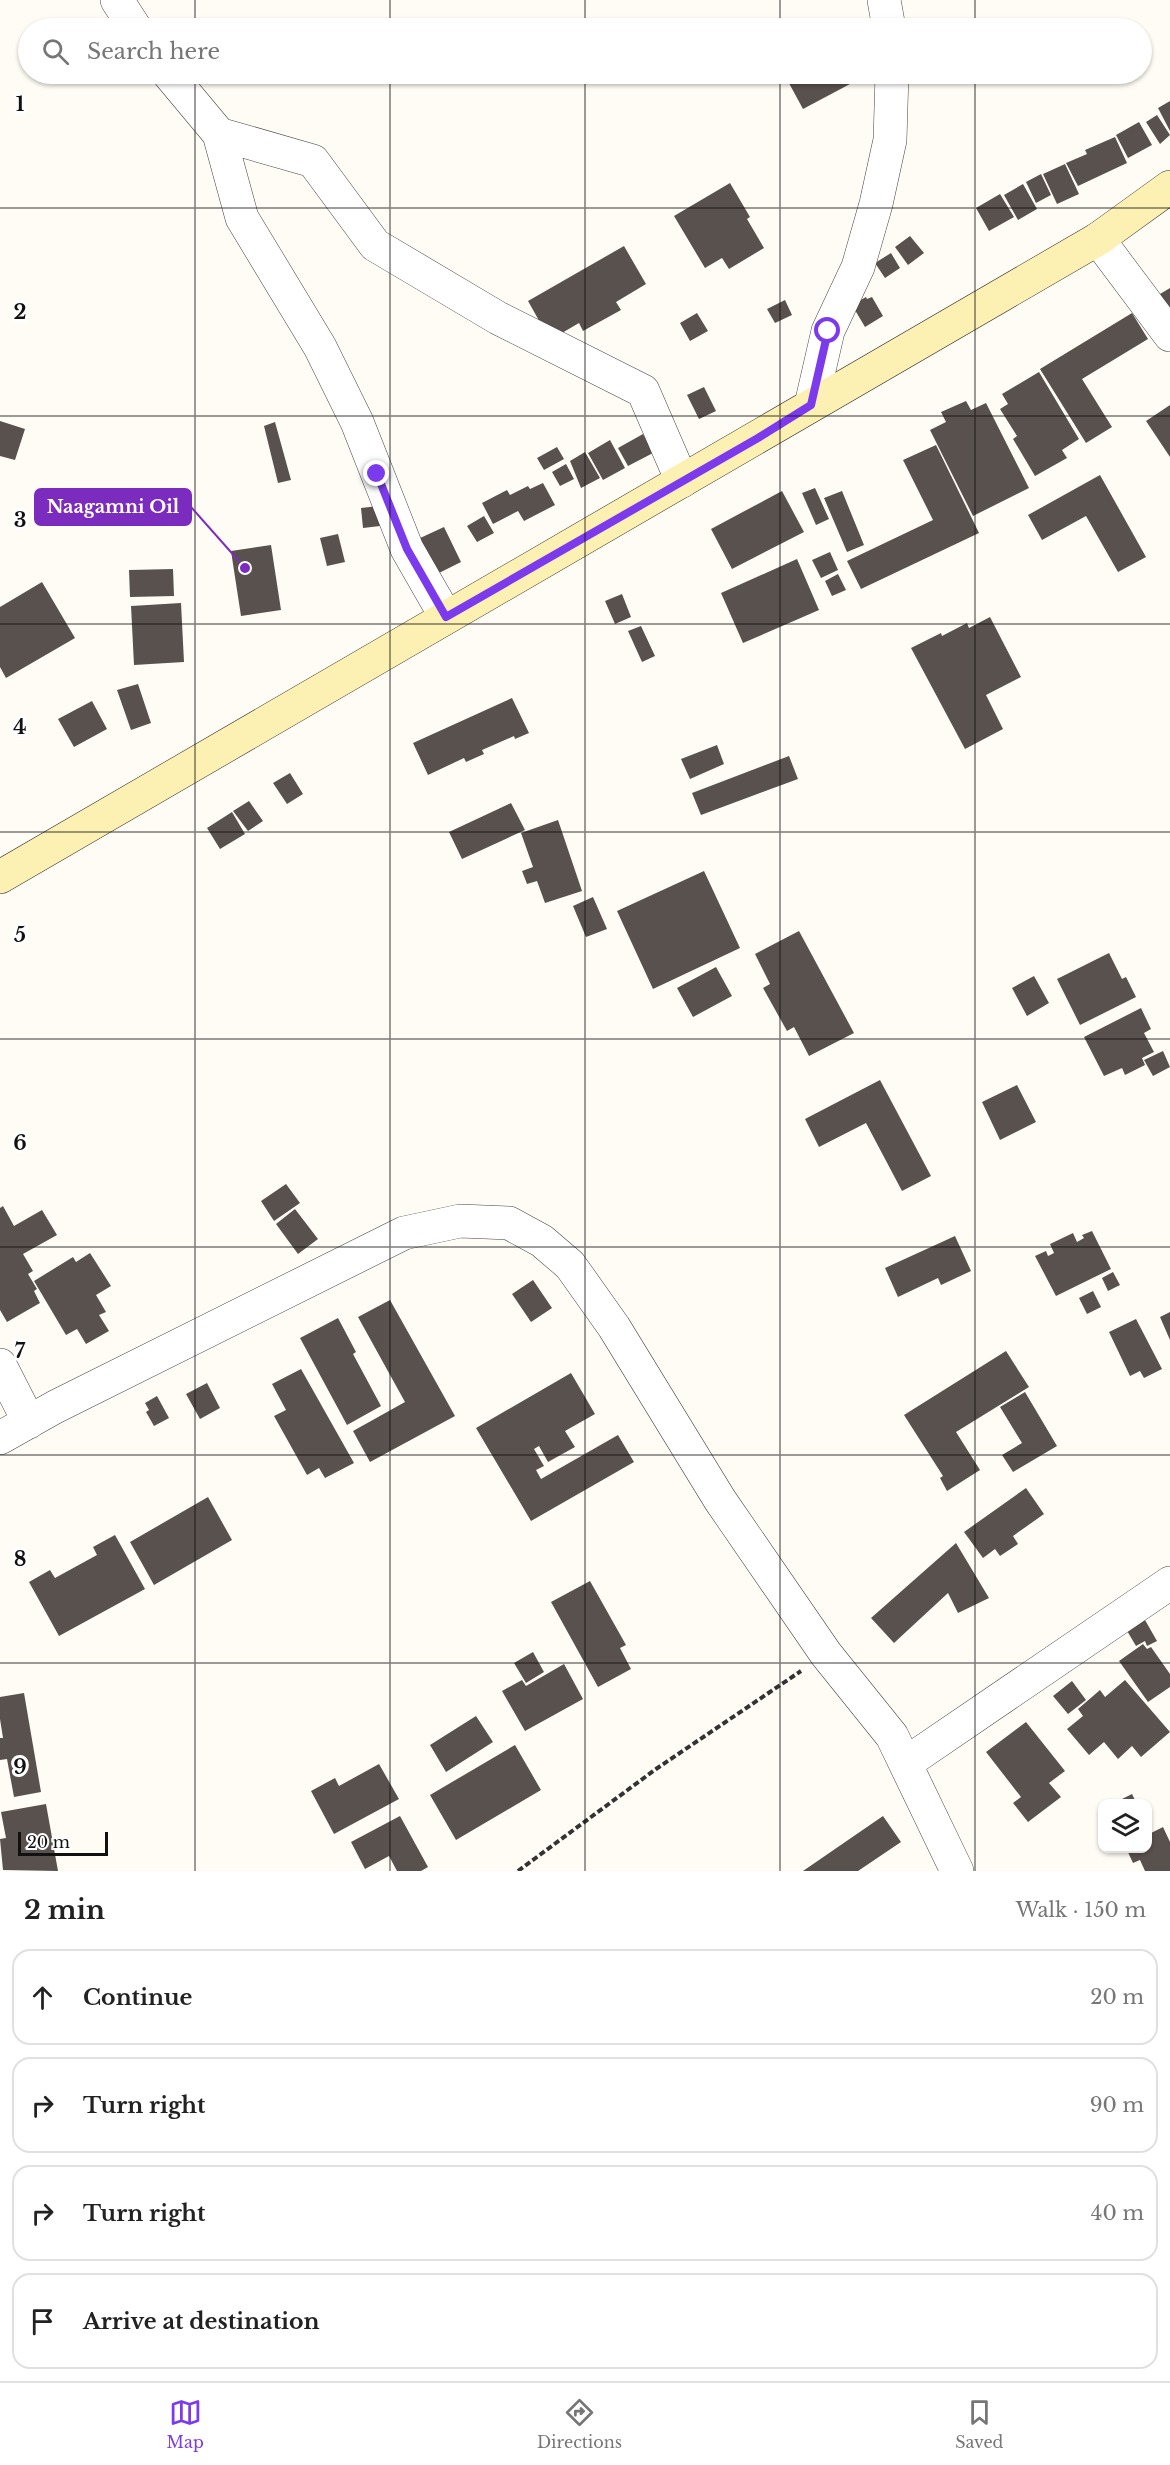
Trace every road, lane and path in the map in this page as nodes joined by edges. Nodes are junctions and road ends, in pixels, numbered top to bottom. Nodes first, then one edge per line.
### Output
1 (117, 0) edge
2 (884, 0) edge
3 (129, 18) edge
4 (887, 18) edge
5 (177, 84) edge
6 (891, 84) edge
7 (219, 134) junction
8 (1170, 187) edge
9 (1098, 239) junction
10 (1170, 335) edge
11 (811, 405) junction
12 (682, 481) junction
13 (446, 617) junction
14 (0, 878) edge
15 (0, 1365) edge
16 (29, 1422) junction
17 (0, 1438) edge
18 (1170, 1584) edge
19 (826, 1654) junction
20 (906, 1763) junction
21 (518, 1871) edge
22 (957, 1871) edge

1 - 3 street
2 - 4 street
5 - 7 street
6 - 11 street
7 - 12 street
7 - 13 street
8 - 9 main road
9 - 10 street
9 - 11 main road
11 - 12 main road
12 - 13 main road
13 - 14 main road
15 - 16 street
16 - 17 street
16 - 19 street
18 - 20 street
19 - 20 street
19 - 21 path
20 - 22 street

